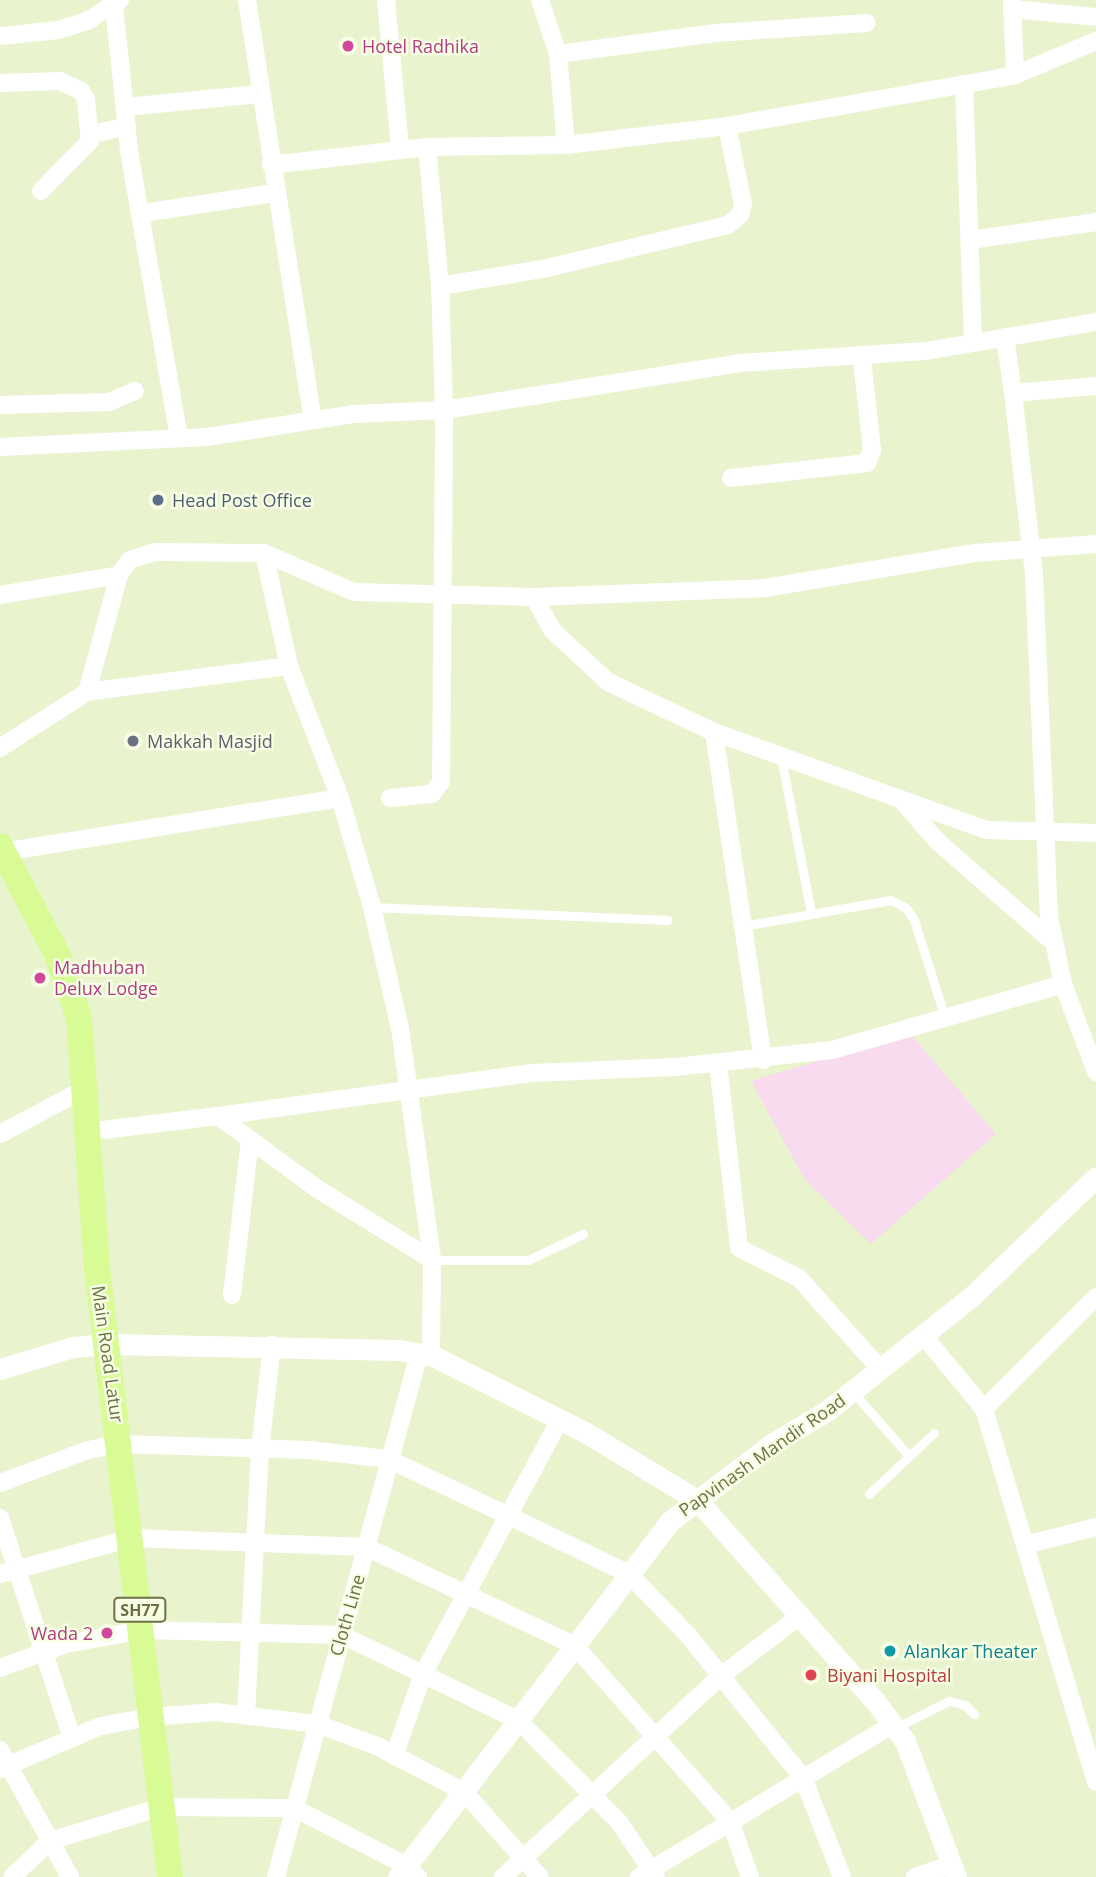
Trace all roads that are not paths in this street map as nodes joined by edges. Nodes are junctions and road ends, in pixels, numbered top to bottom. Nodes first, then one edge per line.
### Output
1 (247, 0) edge
2 (386, 0) edge
3 (540, 0) edge
4 (117, 2) edge
5 (1012, 5) edge
6 (1096, 17) edge
7 (867, 23) dead end
8 (0, 36) edge
9 (1096, 41) edge
10 (558, 54) junction
11 (1015, 75) junction
12 (0, 83) edge
13 (964, 84) junction
14 (261, 94) junction
15 (125, 107) junction
16 (727, 125) junction
17 (127, 126) junction
18 (93, 134) junction
19 (566, 145) junction
20 (427, 147) junction
21 (400, 149) junction
22 (271, 165) junction
23 (41, 191) dead end
24 (276, 193) junction
25 (143, 213) junction
26 (1096, 222) edge
27 (970, 240) junction
28 (440, 286) junction
29 (1096, 322) edge
30 (1005, 337) junction
31 (973, 343) junction
32 (862, 359) junction
33 (1096, 386) edge
34 (135, 391) dead end
35 (1013, 393) junction
36 (0, 405) edge
37 (444, 410) junction
38 (313, 420) junction
39 (179, 437) junction
40 (0, 447) edge
41 (731, 478) dead end
42 (1096, 544) edge
43 (1032, 547) junction
44 (264, 553) junction
45 (119, 575) junction
46 (0, 595) edge
47 (443, 596) junction
48 (534, 597) junction
49 (289, 666) junction
50 (87, 692) junction
51 (714, 733) junction
52 (0, 748) edge
53 (781, 757) junction
54 (340, 798) junction
55 (390, 798) dead end
56 (904, 803) junction
57 (1096, 833) edge
58 (1044, 835) junction
59 (2, 849) edge
60 (372, 906) junction
61 (811, 913) junction
62 (668, 919) dead end
63 (743, 926) junction
64 (1053, 942) junction
65 (1063, 984) junction
66 (945, 1020) junction
67 (763, 1059) junction
68 (718, 1063) junction
69 (1096, 1072) edge
70 (86, 1088) junction
71 (408, 1093) junction
72 (218, 1116) junction
73 (86, 1132) junction
74 (0, 1134) edge
75 (250, 1140) junction
76 (1096, 1177) edge
77 (583, 1234) dead end
78 (432, 1260) junction
79 (232, 1294) dead end
80 (1096, 1297) edge
81 (923, 1335) junction
82 (109, 1344) junction
83 (272, 1345) junction
84 (425, 1355) junction
85 (880, 1369) junction
86 (0, 1370) edge
87 (852, 1391) junction
88 (984, 1409) junction
89 (560, 1420) junction
90 (934, 1433) dead end
91 (120, 1444) junction
92 (260, 1449) junction
93 (909, 1455) junction
94 (388, 1459) junction
95 (0, 1483) edge
96 (869, 1493) dead end
97 (697, 1500) junction
98 (507, 1515) junction
99 (0, 1518) edge
100 (1096, 1527) edge
101 (132, 1538) junction
102 (255, 1540) junction
103 (1025, 1545) junction
104 (366, 1547) junction
105 (19, 1568) junction
106 (0, 1574) edge
107 (629, 1574) junction
108 (467, 1594) junction
109 (801, 1615) junction
110 (253, 1629) junction
111 (142, 1630) junction
112 (342, 1635) junction
113 (575, 1646) junction
114 (46, 1652) junction
115 (0, 1668) edge
116 (422, 1674) junction
117 (721, 1676) junction
118 (974, 1714) dead end
119 (246, 1715) junction
120 (150, 1717) junction
121 (519, 1720) junction
122 (317, 1724) junction
123 (894, 1726) junction
124 (1088, 1728) edge
125 (656, 1737) junction
126 (72, 1738) junction
127 (394, 1756) junction
128 (2, 1761) edge
129 (803, 1778) junction
130 (1096, 1782) edge
131 (464, 1792) junction
132 (594, 1797) junction
133 (161, 1807) junction
134 (294, 1808) junction
135 (730, 1821) junction
136 (50, 1841) junction
137 (524, 1859) junction
138 (954, 1871) edge
139 (408, 1873) edge
140 (649, 1874) edge
141 (12, 1877) edge
142 (70, 1877) edge
143 (170, 1877) edge
144 (276, 1877) edge
145 (503, 1877) edge
146 (540, 1877) edge
147 (750, 1877) edge
148 (842, 1877) edge
149 (915, 1877) edge

1 - 14 street
2 - 21 street
3 - 10 street
4 - 8 street
4 - 15 street
5 - 6 street
5 - 11 street
7 - 10 street
9 - 11 street
10 - 19 street
11 - 13 street
12 - 18 street
13 - 16 street
13 - 27 street
14 - 15 street
14 - 22 street
15 - 17 street
16 - 19 street
16 - 28 street
17 - 18 street
17 - 25 street
18 - 23 street
19 - 20 street
20 - 21 street
20 - 28 street
21 - 22 street
22 - 24 street
24 - 25 street
24 - 38 street
25 - 39 street
26 - 27 street
27 - 31 street
28 - 37 street
29 - 30 street
30 - 31 street
30 - 35 street
31 - 32 street
32 - 37 street
32 - 41 street
33 - 35 street
34 - 36 street
35 - 43 street
37 - 38 street
37 - 47 street
38 - 39 street
39 - 40 street
42 - 43 street
43 - 48 street
43 - 58 street
44 - 45 street
44 - 47 street
44 - 49 street, Cloth Line
45 - 46 street
45 - 50 street
47 - 48 street
47 - 55 street
48 - 51 street
49 - 50 street
49 - 54 street, Cloth Line
50 - 52 street
51 - 53 street
51 - 63 street
53 - 56 street
53 - 61 lane
54 - 59 street
54 - 60 street, Cloth Line
56 - 58 street
56 - 64 street
57 - 58 street
58 - 64 street
59 - 70 main road, Main Road Latur / SH77
60 - 62 lane
60 - 71 street, Cloth Line
61 - 63 lane
61 - 66 lane
63 - 67 street
64 - 65 street
65 - 66 street
65 - 69 street
66 - 67 street
67 - 68 street
68 - 71 street
68 - 85 street
70 - 73 main road, Main Road Latur / SH77
70 - 74 street
71 - 72 street
71 - 78 street, Cloth Line
72 - 73 street
72 - 75 street
73 - 82 main road, Main Road Latur / SH77
75 - 78 street
75 - 79 street
76 - 81 street, Papvinash Mandir Road
77 - 78 lane
78 - 84 street, Cloth Line
80 - 88 street
81 - 85 street, Papvinash Mandir Road
81 - 88 street
82 - 83 street
82 - 86 street
82 - 91 main road, Main Road Latur / SH77
83 - 84 street
83 - 92 street
84 - 89 street
84 - 94 street, Cloth Line
85 - 87 street, Papvinash Mandir Road
87 - 93 lane
87 - 97 street, Papvinash Mandir Road
88 - 103 street
89 - 97 street
89 - 98 street
90 - 93 lane
91 - 92 street
91 - 95 street
91 - 101 main road, Main Road Latur / SH77
92 - 94 street
92 - 102 street
93 - 96 lane
94 - 98 street
94 - 104 street, Cloth Line
97 - 107 street, Papvinash Mandir Road
97 - 109 street
98 - 107 street
98 - 108 street
99 - 105 street
100 - 103 street
101 - 102 street
101 - 105 street
101 - 111 main road, Main Road Latur / SH77
102 - 104 street
102 - 110 street
103 - 124 street
104 - 108 street
104 - 112 street, Cloth Line
105 - 106 street
105 - 114 street
107 - 113 street, Papvinash Mandir Road
107 - 117 street
108 - 113 street
108 - 116 street
109 - 117 street
109 - 123 street
110 - 111 street
110 - 112 street
110 - 119 street
111 - 114 street
111 - 120 main road, Main Road Latur / SH77
112 - 116 street
112 - 122 street, Cloth Line
113 - 121 street, Papvinash Mandir Road
113 - 125 street
114 - 115 street
114 - 126 street
116 - 121 street
116 - 127 street
117 - 125 street
117 - 129 street
118 - 123 lane
119 - 120 street
119 - 122 street
120 - 126 street
120 - 133 main road, Main Road Latur / SH77
121 - 131 street, Papvinash Mandir Road
121 - 132 street
122 - 127 street
122 - 134 street, Cloth Line
123 - 129 street
123 - 138 street
124 - 130 street
125 - 132 street
125 - 135 street
126 - 128 street
127 - 131 street
128 - 136 street
129 - 135 street
129 - 148 street
131 - 137 street
131 - 139 street, Papvinash Mandir Road
132 - 137 street
132 - 140 street
133 - 134 street
133 - 136 street
133 - 143 main road, Main Road Latur / SH77
134 - 139 street
134 - 144 street, Cloth Line
135 - 140 street
135 - 147 street
136 - 141 street
136 - 142 street
137 - 145 street
137 - 146 street
138 - 149 street

